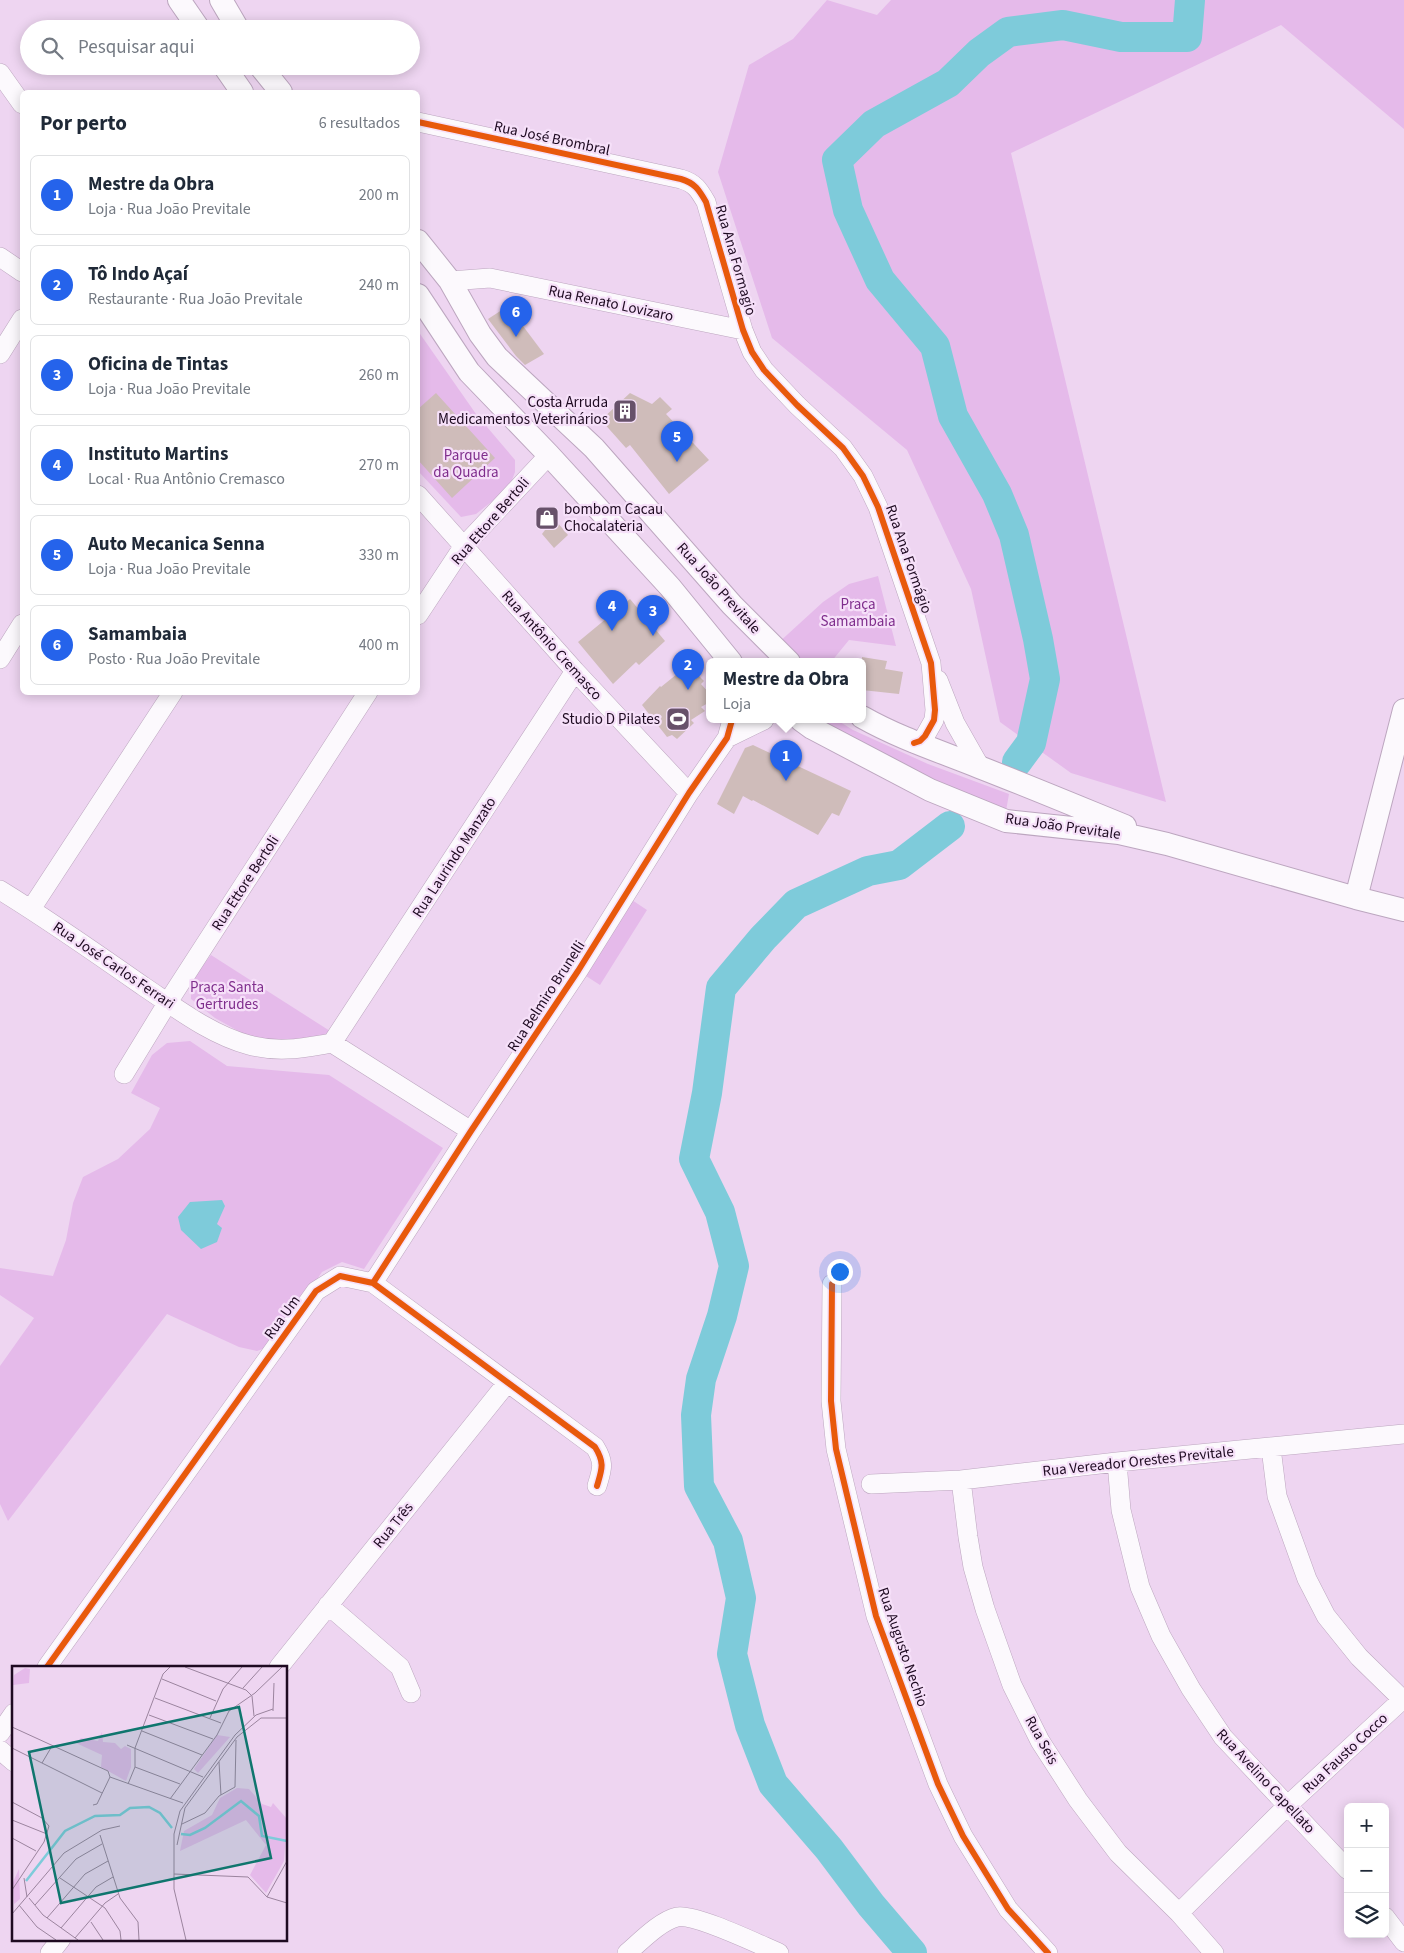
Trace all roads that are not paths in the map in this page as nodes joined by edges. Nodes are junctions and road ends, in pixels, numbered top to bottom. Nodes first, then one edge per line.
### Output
1 (179, 0) edge
2 (221, 0) edge
3 (193, 20) edge
4 (233, 20) edge
5 (0, 73) edge
6 (230, 75) edge
7 (268, 75) edge
8 (241, 90) edge
9 (280, 90) edge
10 (20, 101) edge
11 (420, 122) edge
12 (681, 179) joint
13 (420, 244) edge
14 (0, 257) edge
15 (20, 271) edge
16 (450, 281) junction
17 (420, 298) edge
18 (20, 322) edge
19 (743, 330) junction
20 (0, 354) edge
21 (549, 455) junction
22 (420, 497) edge
23 (463, 547) junction
24 (420, 612) edge
25 (20, 627) edge
26 (728, 658) edge
27 (785, 658) edge
28 (0, 659) edge
29 (931, 663) junction
30 (575, 671) junction
31 (170, 695) edge
32 (366, 695) edge
33 (1404, 710) edge
34 (866, 719) edge
35 (731, 723) edge
36 (758, 723) edge
37 (806, 723) edge
38 (727, 738) junction
39 (914, 742) junction
40 (980, 768) junction
41 (1025, 786) junction
42 (689, 793) junction
43 (1006, 821) junction
44 (1167, 844) junction
45 (0, 890) edge
46 (1356, 898) junction
47 (30, 909) junction
48 (1404, 910) edge
49 (168, 1002) junction
50 (332, 1043) junction
51 (124, 1074) dead end
52 (471, 1130) junction
53 (373, 1283) junction
54 (832, 1284) dead end
55 (507, 1383) junction
56 (1404, 1434) edge
57 (1271, 1448) junction
58 (1117, 1462) junction
59 (961, 1480) junction
60 (872, 1484) dead end
61 (597, 1486) dead end
62 (328, 1606) junction
63 (48, 1666) edge
64 (280, 1666) edge
65 (411, 1693) dead end
66 (1404, 1699) edge
67 (12, 1716) edge
68 (0, 1733) edge
69 (0, 1750) edge
70 (12, 1760) edge
71 (1288, 1805) junction
72 (1344, 1866) edge
73 (1179, 1913) junction
74 (1389, 1922) edge
75 (60, 1940) edge
76 (1404, 1942) edge
77 (769, 1951) edge
78 (50, 1953) edge
79 (627, 1953) edge
80 (1048, 1953) edge
81 (1214, 1953) edge

1 - 3 main road
2 - 4 main road
5 - 10 street
6 - 8 main road
7 - 9 main road
11 - 12 street, Rua José Brombral
12 - 19 street, Rua Ana Formagio
13 - 16 main road, Rua João Previtale
14 - 15 street
16 - 19 street, Rua Renato Lovizaro
16 - 27 main road, Rua João Previtale
17 - 21 main road
18 - 20 street
19 - 29 street, Rua Ana Formágio
21 - 23 street, Rua Ettore Bertoli
21 - 26 main road
22 - 23 street, Rua Antônio Cremasco
23 - 24 street, Rua Ettore Bertoli
23 - 30 street, Rua Antônio Cremasco
25 - 28 street
29 - 39 street, Rua Ana Formágio
29 - 40 street
30 - 42 street, Rua Antônio Cremasco
30 - 50 street, Rua Laurindo Manzato
31 - 47 street
32 - 49 street, Rua Ettore Bertoli
33 - 46 main road
34 - 39 main road, Rua João Previtale
35 - 38 street, Rua Belmiro Brunelli
36 - 38 street, Rua Belmiro Brunelli
37 - 43 main road, Rua João Previtale
38 - 42 street, Rua Belmiro Brunelli
39 - 40 main road, Rua João Previtale
40 - 41 main road, Rua João Previtale
41 - 43 main road
41 - 44 main road, Rua João Previtale
42 - 52 street, Rua Belmiro Brunelli
43 - 44 main road, Rua João Previtale
44 - 46 main road, Rua João Previtale
45 - 47 street, Rua José Carlos Ferrari
46 - 48 main road, Rua João Previtale
47 - 49 street, Rua José Carlos Ferrari
49 - 50 street, Rua José Carlos Ferrari
49 - 51 street, Rua Ettore Bertoli
50 - 52 street
52 - 53 street, Rua Belmiro Brunelli
53 - 55 street, Rua Um
53 - 63 street, Rua Um
54 - 80 street, Rua Augusto Nechio
55 - 61 street, Rua Um
55 - 62 street, Rua Três
56 - 57 street, Rua Vereador Orestes Previtale
57 - 58 street, Rua Vereador Orestes Previtale
57 - 66 street
58 - 59 street, Rua Vereador Orestes Previtale
58 - 71 street, Rua Avelino Capellato
59 - 60 street, Rua Vereador Orestes Previtale
59 - 73 street, Rua Seis
62 - 64 street, Rua Três
62 - 65 street
66 - 71 street, Rua Fausto Cocco
67 - 68 street
69 - 70 street
71 - 72 street, Rua Avelino Capellato
71 - 73 street, Rua Fausto Cocco
73 - 81 street, Rua Seis
74 - 76 street
75 - 78 street
77 - 79 street

